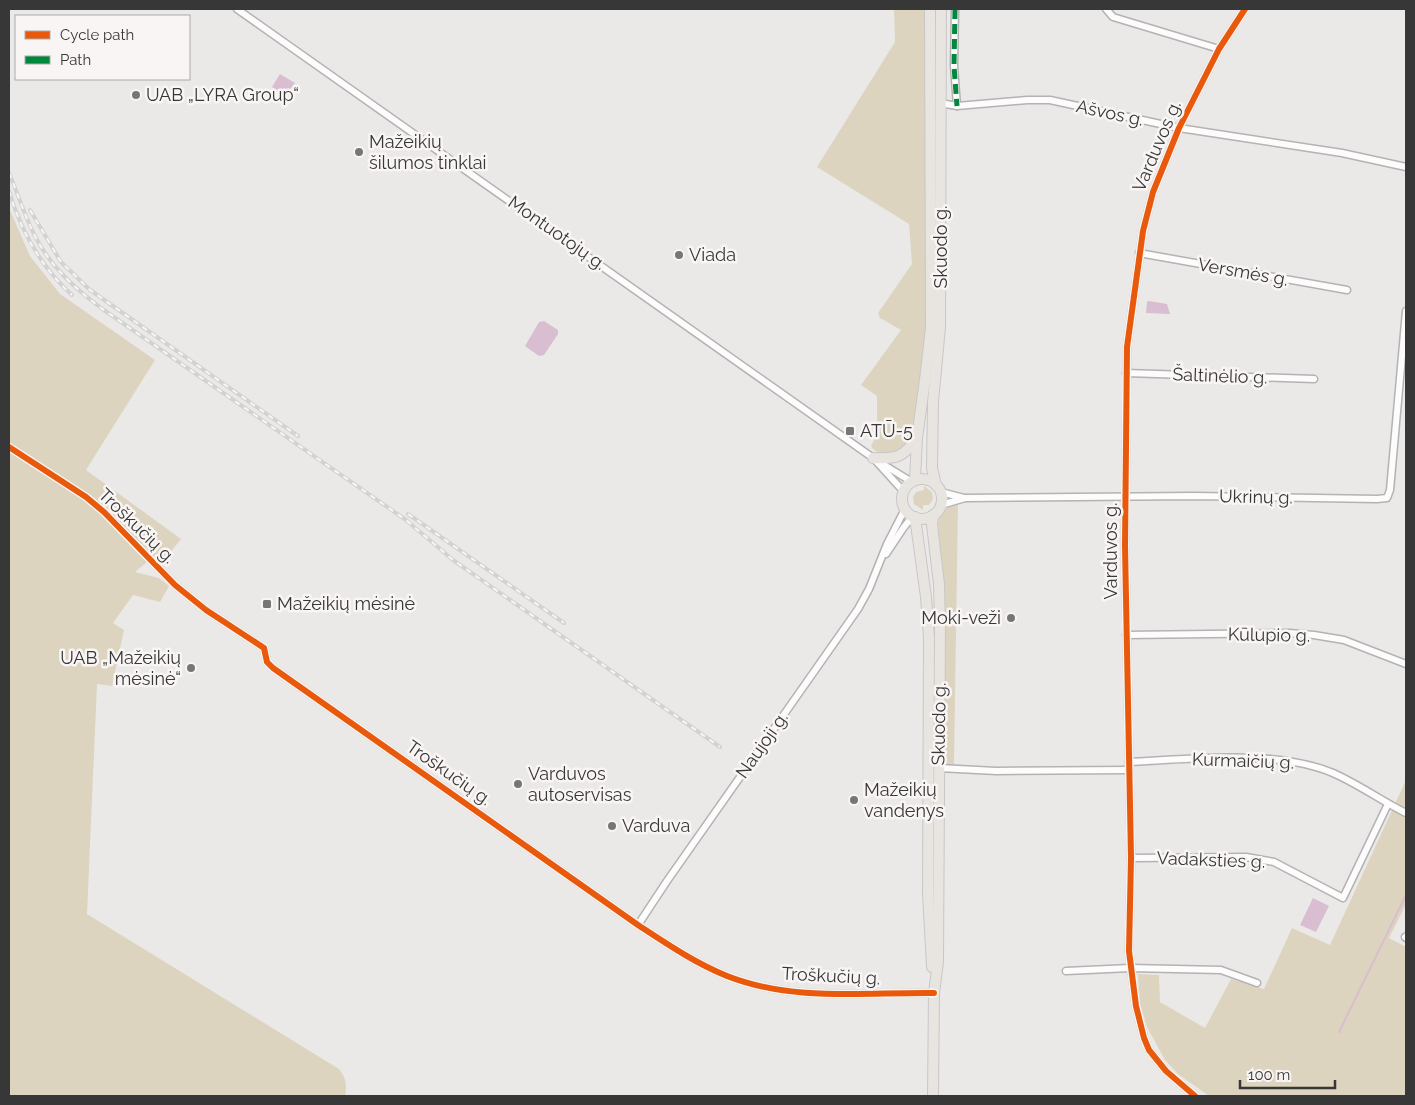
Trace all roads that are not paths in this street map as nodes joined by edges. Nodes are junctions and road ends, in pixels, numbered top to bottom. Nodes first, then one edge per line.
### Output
1 (237, 9) edge
2 (930, 9) edge
3 (941, 9) edge
4 (955, 9) edge
5 (1106, 9) edge
6 (1246, 9) edge
7 (1219, 49) junction
8 (936, 103) junction
9 (956, 106) junction
10 (1178, 128) junction
11 (1406, 167) edge
12 (1140, 253) junction
13 (1347, 290) dead end
14 (1406, 311) edge
15 (1405, 334) edge
16 (1126, 373) junction
17 (1314, 379) dead end
18 (917, 438) junction
19 (9, 447) edge
20 (874, 459) junction
21 (914, 481) junction
22 (938, 488) junction
23 (904, 492) junction
24 (1125, 496) junction
25 (965, 498) junction
26 (941, 505) junction
27 (911, 514) junction
28 (933, 515) junction
29 (881, 562) junction
30 (1126, 635) junction
31 (1406, 664) edge
32 (1128, 762) junction
33 (939, 768) junction
34 (1128, 770) junction
35 (1388, 804) junction
36 (1406, 813) edge
37 (1130, 858) junction
38 (638, 925) junction
39 (1130, 968) junction
40 (1066, 971) dead end
41 (1257, 983) dead end
42 (934, 993) junction
43 (933, 1096) edge
44 (1195, 1096) edge

1 - 20 street, Montuotojų g.
2 - 8 main road, Skuodo g.
3 - 8 main road, Skuodo g.
4 - 9 street
5 - 7 street
6 - 7 street, Varduvos g.
7 - 10 street, Varduvos g.
8 - 9 street, Ašvos g.
8 - 18 main road, Skuodo g.
8 - 22 main road, Skuodo g.
9 - 10 street, Ašvos g.
10 - 11 street, Ašvos g.
10 - 12 street, Varduvos g.
12 - 13 street, Versmės g.
12 - 16 street, Varduvos g.
14 - 15 street
15 - 24 street, Ukrinų g.
16 - 17 street, Šaltinėlio g.
16 - 24 street, Varduvos g.
18 - 20 main road
18 - 21 main road, Skuodo g.
19 - 38 street, Troškučių g.
20 - 21 street, Montuotojų g.
20 - 23 street, Montuotojų g.
21 - 22 main road
21 - 23 main road
22 - 25 street
22 - 26 main road
23 - 27 main road
24 - 25 street, Ukrinų g.
24 - 30 street, Varduvos g.
25 - 26 street
26 - 28 main road
27 - 28 main road
27 - 29 street, Naujoji g.
27 - 29 street, Naujoji g.
27 - 42 main road, Skuodo g.
28 - 33 main road, Skuodo g.
29 - 38 street, Naujoji g.
30 - 31 street, Kūlupio g.
30 - 32 street, Varduvos g.
32 - 34 street, Varduvos g.
32 - 35 street, Kurmaičių g.
33 - 34 street
33 - 42 main road, Skuodo g.
34 - 37 street, Varduvos g.
35 - 36 street, Kurmaičių g.
35 - 37 street, Vadaksties g.
37 - 39 street, Varduvos g.
38 - 42 street, Troškučių g.
39 - 40 street
39 - 41 street
39 - 44 street, Varduvos g.
42 - 43 main road, Skuodo g.

